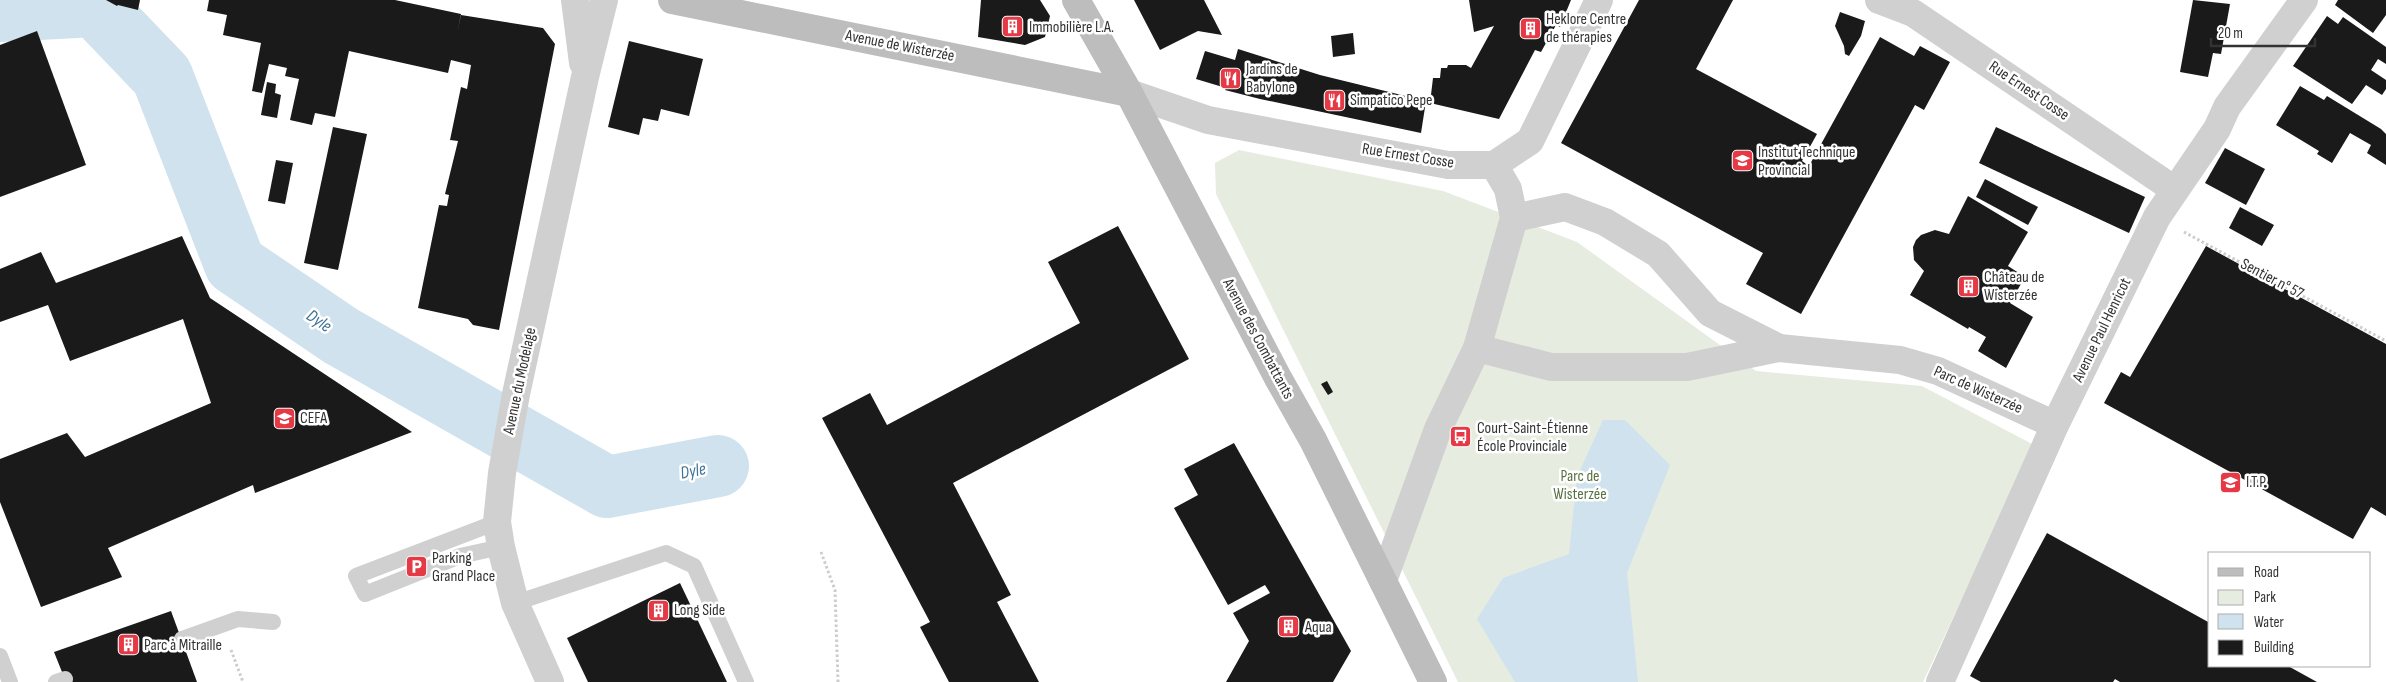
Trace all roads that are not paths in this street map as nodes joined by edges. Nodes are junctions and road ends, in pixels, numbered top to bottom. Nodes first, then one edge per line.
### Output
1 (575, 0) edge
2 (604, 0) edge
3 (672, 0) edge
4 (1076, 0) edge
5 (1598, 0) edge
6 (1879, 0) edge
7 (2304, 0) edge
8 (585, 77) junction
9 (1129, 93) junction
10 (1494, 165) junction
11 (2175, 190) junction
12 (1514, 218) junction
13 (1477, 348) junction
14 (1779, 348) junction
15 (2055, 425) junction
16 (499, 534) junction
17 (1383, 581) junction
18 (515, 603) junction
19 (273, 622) dead end
20 (182, 639) dead end
21 (0, 656) edge
22 (10, 682) edge
23 (550, 682) edge
24 (746, 682) edge
25 (1433, 682) edge
26 (1940, 682) edge

1 - 8 street, Avenue du Modelage
2 - 8 street, Avenue du Modelage
3 - 9 main road, Avenue de Wisterzée
4 - 9 main road, Avenue des Combattants
5 - 10 street
6 - 11 street, Rue Ernest Cosse
7 - 11 street, Avenue Paul Henricot
8 - 16 street, Avenue du Modelage
9 - 10 street, Rue Ernest Cosse
9 - 17 main road, Avenue des Combattants
10 - 12 street
11 - 15 street, Avenue Paul Henricot
12 - 13 street
12 - 14 street, Parc de Wisterzée
13 - 14 street, Parc de Wisterzée
13 - 17 street
14 - 15 street, Parc de Wisterzée
15 - 26 street, Avenue Paul Henricot
16 - 16 lane
16 - 18 street, Avenue du Modelage
17 - 25 main road, Avenue des Combattants
18 - 23 street, Avenue du Modelage
18 - 24 lane
19 - 20 lane
21 - 22 lane

